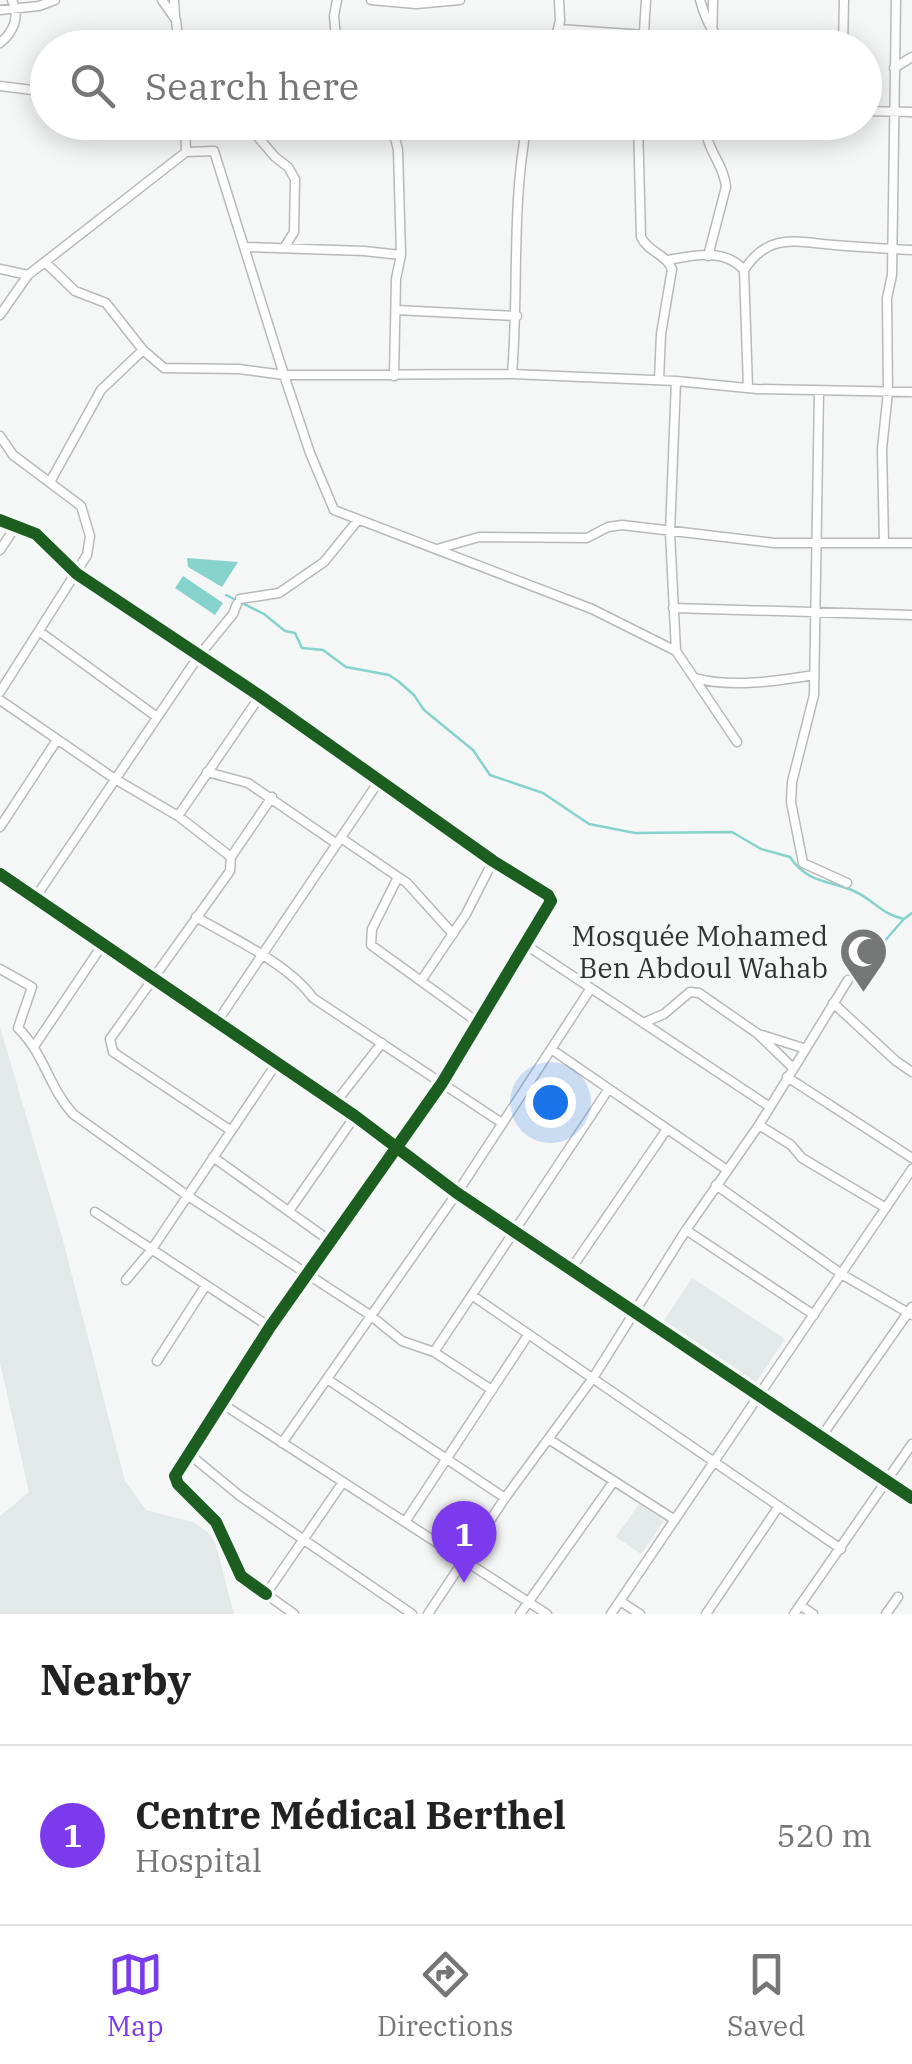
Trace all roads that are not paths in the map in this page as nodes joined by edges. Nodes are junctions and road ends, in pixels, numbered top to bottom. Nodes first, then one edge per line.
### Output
1 (55, 0) edge
2 (162, 0) edge
3 (174, 0) edge
4 (337, 0) edge
5 (371, 0) edge
6 (460, 0) edge
7 (559, 0) edge
8 (646, 0) edge
9 (700, 0) edge
10 (713, 0) edge
11 (844, 0) edge
12 (897, 0) edge
13 (409, 1) edge
14 (14, 4) edge
15 (0, 10) edge
16 (176, 20) junction
17 (559, 29) joint
18 (177, 30) edge
19 (335, 30) edge
20 (573, 30) edge
21 (644, 30) edge
22 (712, 30) edge
23 (712, 30) edge
24 (843, 30) edge
25 (0, 43) edge
26 (912, 57) edge
27 (894, 68) junction
28 (0, 86) edge
29 (30, 90) edge
30 (882, 111) edge
31 (893, 111) junction
32 (912, 112) edge
33 (186, 140) edge
34 (262, 140) edge
35 (396, 140) edge
36 (529, 140) edge
37 (638, 140) edge
38 (706, 140) edge
39 (186, 152) junction
40 (244, 248) junction
41 (284, 248) junction
42 (890, 250) junction
43 (912, 250) edge
44 (400, 256) junction
45 (708, 256) junction
46 (668, 260) junction
47 (46, 262) junction
48 (0, 269) edge
49 (744, 270) junction
50 (28, 274) junction
51 (396, 310) junction
52 (0, 315) edge
53 (517, 316) junction
54 (143, 350) junction
55 (512, 374) junction
56 (284, 375) junction
57 (394, 376) junction
58 (658, 380) junction
59 (676, 380) junction
60 (748, 388) junction
61 (819, 390) junction
62 (888, 392) junction
63 (912, 392) edge
64 (0, 436) edge
65 (50, 482) junction
66 (0, 520) edge
67 (358, 520) junction
68 (16, 526) junction
69 (670, 533) junction
70 (817, 541) junction
71 (884, 543) junction
72 (912, 544) edge
73 (437, 549) junction
74 (0, 550) edge
75 (78, 574) junction
76 (674, 608) junction
77 (816, 614) junction
78 (912, 615) edge
79 (40, 632) junction
80 (676, 650) junction
81 (198, 656) junction
82 (814, 675) junction
83 (695, 678) junction
84 (0, 692) edge
85 (260, 696) junction
86 (0, 700) edge
87 (157, 717) junction
88 (57, 740) junction
89 (738, 742) dead end
90 (207, 772) junction
91 (115, 779) junction
92 (379, 781) junction
93 (272, 797) junction
94 (178, 816) junction
95 (0, 827) edge
96 (339, 841) junction
97 (231, 857) junction
98 (493, 861) junction
99 (0, 874) edge
100 (398, 878) junction
101 (847, 883) dead end
102 (36, 898) junction
103 (196, 917) junction
104 (453, 934) junction
105 (104, 944) junction
106 (526, 945) junction
107 (260, 955) junction
108 (0, 969) edge
109 (154, 978) junction
110 (848, 980) dead end
111 (420, 981) junction
112 (591, 988) junction
113 (833, 1002) junction
114 (218, 1022) junction
115 (480, 1023) junction
116 (643, 1023) junction
117 (758, 1034) junction
118 (382, 1043) junction
119 (35, 1045) junction
120 (803, 1048) junction
121 (551, 1049) junction
122 (276, 1064) junction
123 (792, 1067) junction
124 (912, 1072) edge
125 (787, 1077) junction
126 (442, 1084) junction
127 (608, 1090) junction
128 (336, 1102) junction
129 (770, 1107) junction
130 (355, 1116) junction
131 (502, 1123) junction
132 (759, 1124) junction
133 (230, 1130) junction
134 (666, 1130) junction
135 (394, 1148) junction
136 (214, 1157) junction
137 (912, 1158) edge
138 (727, 1170) junction
139 (912, 1170) edge
140 (716, 1185) junction
141 (457, 1193) junction
142 (188, 1196) junction
143 (886, 1208) junction
144 (289, 1211) junction
145 (95, 1212) dead end
146 (686, 1230) junction
147 (513, 1231) junction
148 (330, 1241) junction
149 (152, 1248) junction
150 (571, 1269) junction
151 (307, 1273) junction
152 (843, 1276) junction
153 (126, 1280) dead end
154 (206, 1285) junction
155 (473, 1296) junction
156 (911, 1312) edge
157 (636, 1313) junction
158 (814, 1315) junction
159 (370, 1316) junction
160 (270, 1327) junction
161 (528, 1335) junction
162 (434, 1352) junction
163 (157, 1361) dead end
164 (594, 1378) junction
165 (327, 1379) junction
166 (492, 1390) junction
167 (759, 1395) junction
168 (221, 1404) junction
169 (821, 1437) junction
170 (550, 1440) junction
171 (282, 1442) junction
172 (912, 1444) edge
173 (189, 1454) junction
174 (445, 1458) junction
175 (716, 1463) junction
176 (614, 1480) junction
177 (887, 1481) junction
178 (344, 1482) junction
179 (506, 1498) junction
180 (912, 1498) edge
181 (778, 1506) junction
182 (675, 1520) junction
183 (405, 1522) junction
184 (304, 1538) junction
185 (841, 1549) junction
186 (465, 1560) junction
187 (266, 1594) junction
188 (898, 1597) dead end
189 (528, 1601) junction
190 (620, 1601) junction
191 (800, 1605) junction
192 (294, 1614) edge
193 (412, 1614) edge
194 (428, 1614) edge
195 (520, 1614) edge
196 (547, 1614) edge
197 (612, 1614) edge
198 (640, 1614) edge
199 (706, 1614) edge
200 (794, 1614) edge
201 (813, 1614) edge
202 (886, 1614) edge

1 - 14 street
2 - 16 street
3 - 16 street
4 - 19 street
5 - 13 street
6 - 13 street
7 - 17 street
8 - 21 street
9 - 22 street
10 - 23 street
11 - 24 street
12 - 27 street
14 - 15 street
14 - 25 street
16 - 18 street
17 - 20 street
26 - 27 street
27 - 31 street
28 - 29 street
30 - 31 street
31 - 32 street
31 - 42 street
33 - 39 street
34 - 41 street
35 - 44 street
36 - 53 street
37 - 46 street
38 - 45 street
39 - 40 street
39 - 47 street
40 - 41 street
40 - 56 street
41 - 44 street
42 - 43 street
42 - 49 street
42 - 62 street
44 - 51 street
45 - 46 street
45 - 49 street
46 - 58 street
47 - 50 street
47 - 54 street
48 - 50 street
49 - 60 street
50 - 52 street
51 - 53 street
51 - 57 street
53 - 55 street
54 - 56 street
54 - 65 street
55 - 57 street
55 - 58 street
56 - 57 street
56 - 67 street
58 - 59 street
59 - 60 street
59 - 69 street
60 - 61 street
61 - 62 street
61 - 70 street
62 - 63 street
62 - 71 street
64 - 65 street
65 - 75 street
66 - 68 street
67 - 73 street
67 - 81 street
68 - 74 street
68 - 75 street
69 - 70 street
69 - 73 street
69 - 76 street
70 - 71 street
70 - 77 street
71 - 72 street
73 - 80 street
75 - 79 street
75 - 81 street
76 - 77 street
76 - 80 street
77 - 78 street
77 - 82 street
79 - 84 street
79 - 87 street
80 - 83 street
81 - 85 street
81 - 87 street
82 - 83 street
82 - 101 street
83 - 89 street
85 - 90 street
85 - 92 street
86 - 88 street
87 - 91 street
88 - 91 street
88 - 95 street
90 - 93 street
90 - 94 street
91 - 94 street
91 - 102 street
92 - 96 street
92 - 98 street
93 - 96 street
93 - 97 street
94 - 97 street
96 - 100 street
96 - 107 street
97 - 103 street
98 - 104 street
98 - 106 street
99 - 102 street
100 - 104 street
100 - 111 street
102 - 105 street
103 - 107 street
103 - 109 street
104 - 111 street
105 - 109 street
105 - 119 street
106 - 112 street
106 - 115 street
107 - 114 street
107 - 118 street
108 - 119 street
109 - 114 street
109 - 133 street
110 - 113 street
111 - 115 street
112 - 116 street
112 - 121 street
113 - 120 street
113 - 124 street
114 - 122 street
115 - 126 street
116 - 117 street
116 - 129 street
117 - 120 street
117 - 123 street
118 - 126 street
118 - 128 street
119 - 142 street
120 - 123 street
121 - 127 street
121 - 131 street
122 - 128 street
122 - 133 street
123 - 125 street
125 - 129 street
125 - 137 street
126 - 131 street
126 - 135 street
127 - 134 street
127 - 147 street
128 - 130 street
129 - 132 street
130 - 135 street
130 - 144 street
131 - 141 street
132 - 138 street
132 - 143 street
133 - 136 street
134 - 138 street
134 - 150 street
135 - 141 street
135 - 148 street
136 - 142 street
136 - 144 street
138 - 140 street
139 - 143 street
140 - 146 street
140 - 152 street
141 - 147 street
141 - 159 street
142 - 149 street
142 - 151 street
143 - 152 street
144 - 148 street
145 - 149 street
146 - 157 street
146 - 158 street
147 - 150 street
147 - 155 street
148 - 151 street
149 - 153 street
149 - 154 street
150 - 157 street
151 - 159 street
151 - 160 street
152 - 156 street
152 - 158 street
154 - 160 street
154 - 163 street
155 - 161 street
155 - 162 street
156 - 169 street
157 - 164 street
157 - 167 street
158 - 167 street
159 - 162 street
159 - 165 street
160 - 168 street
161 - 164 street
161 - 166 street
162 - 166 street
164 - 170 street
164 - 175 street
165 - 171 street
165 - 174 street
166 - 174 street
167 - 169 street
167 - 175 street
168 - 171 street
168 - 173 street
169 - 177 street
170 - 176 street
170 - 179 street
171 - 178 street
172 - 177 street
173 - 184 street
173 - 187 street
174 - 179 street
174 - 183 street
175 - 181 street
175 - 182 street
176 - 182 street
176 - 189 street
177 - 180 street
177 - 185 street
178 - 183 street
178 - 184 street
179 - 186 street
181 - 185 street
181 - 199 street
182 - 190 street
183 - 186 street
184 - 187 street
184 - 193 street
185 - 191 street
186 - 189 street
186 - 194 street
187 - 192 street
188 - 202 street
189 - 195 street
189 - 196 street
190 - 197 street
190 - 198 street
191 - 200 street
191 - 201 street

